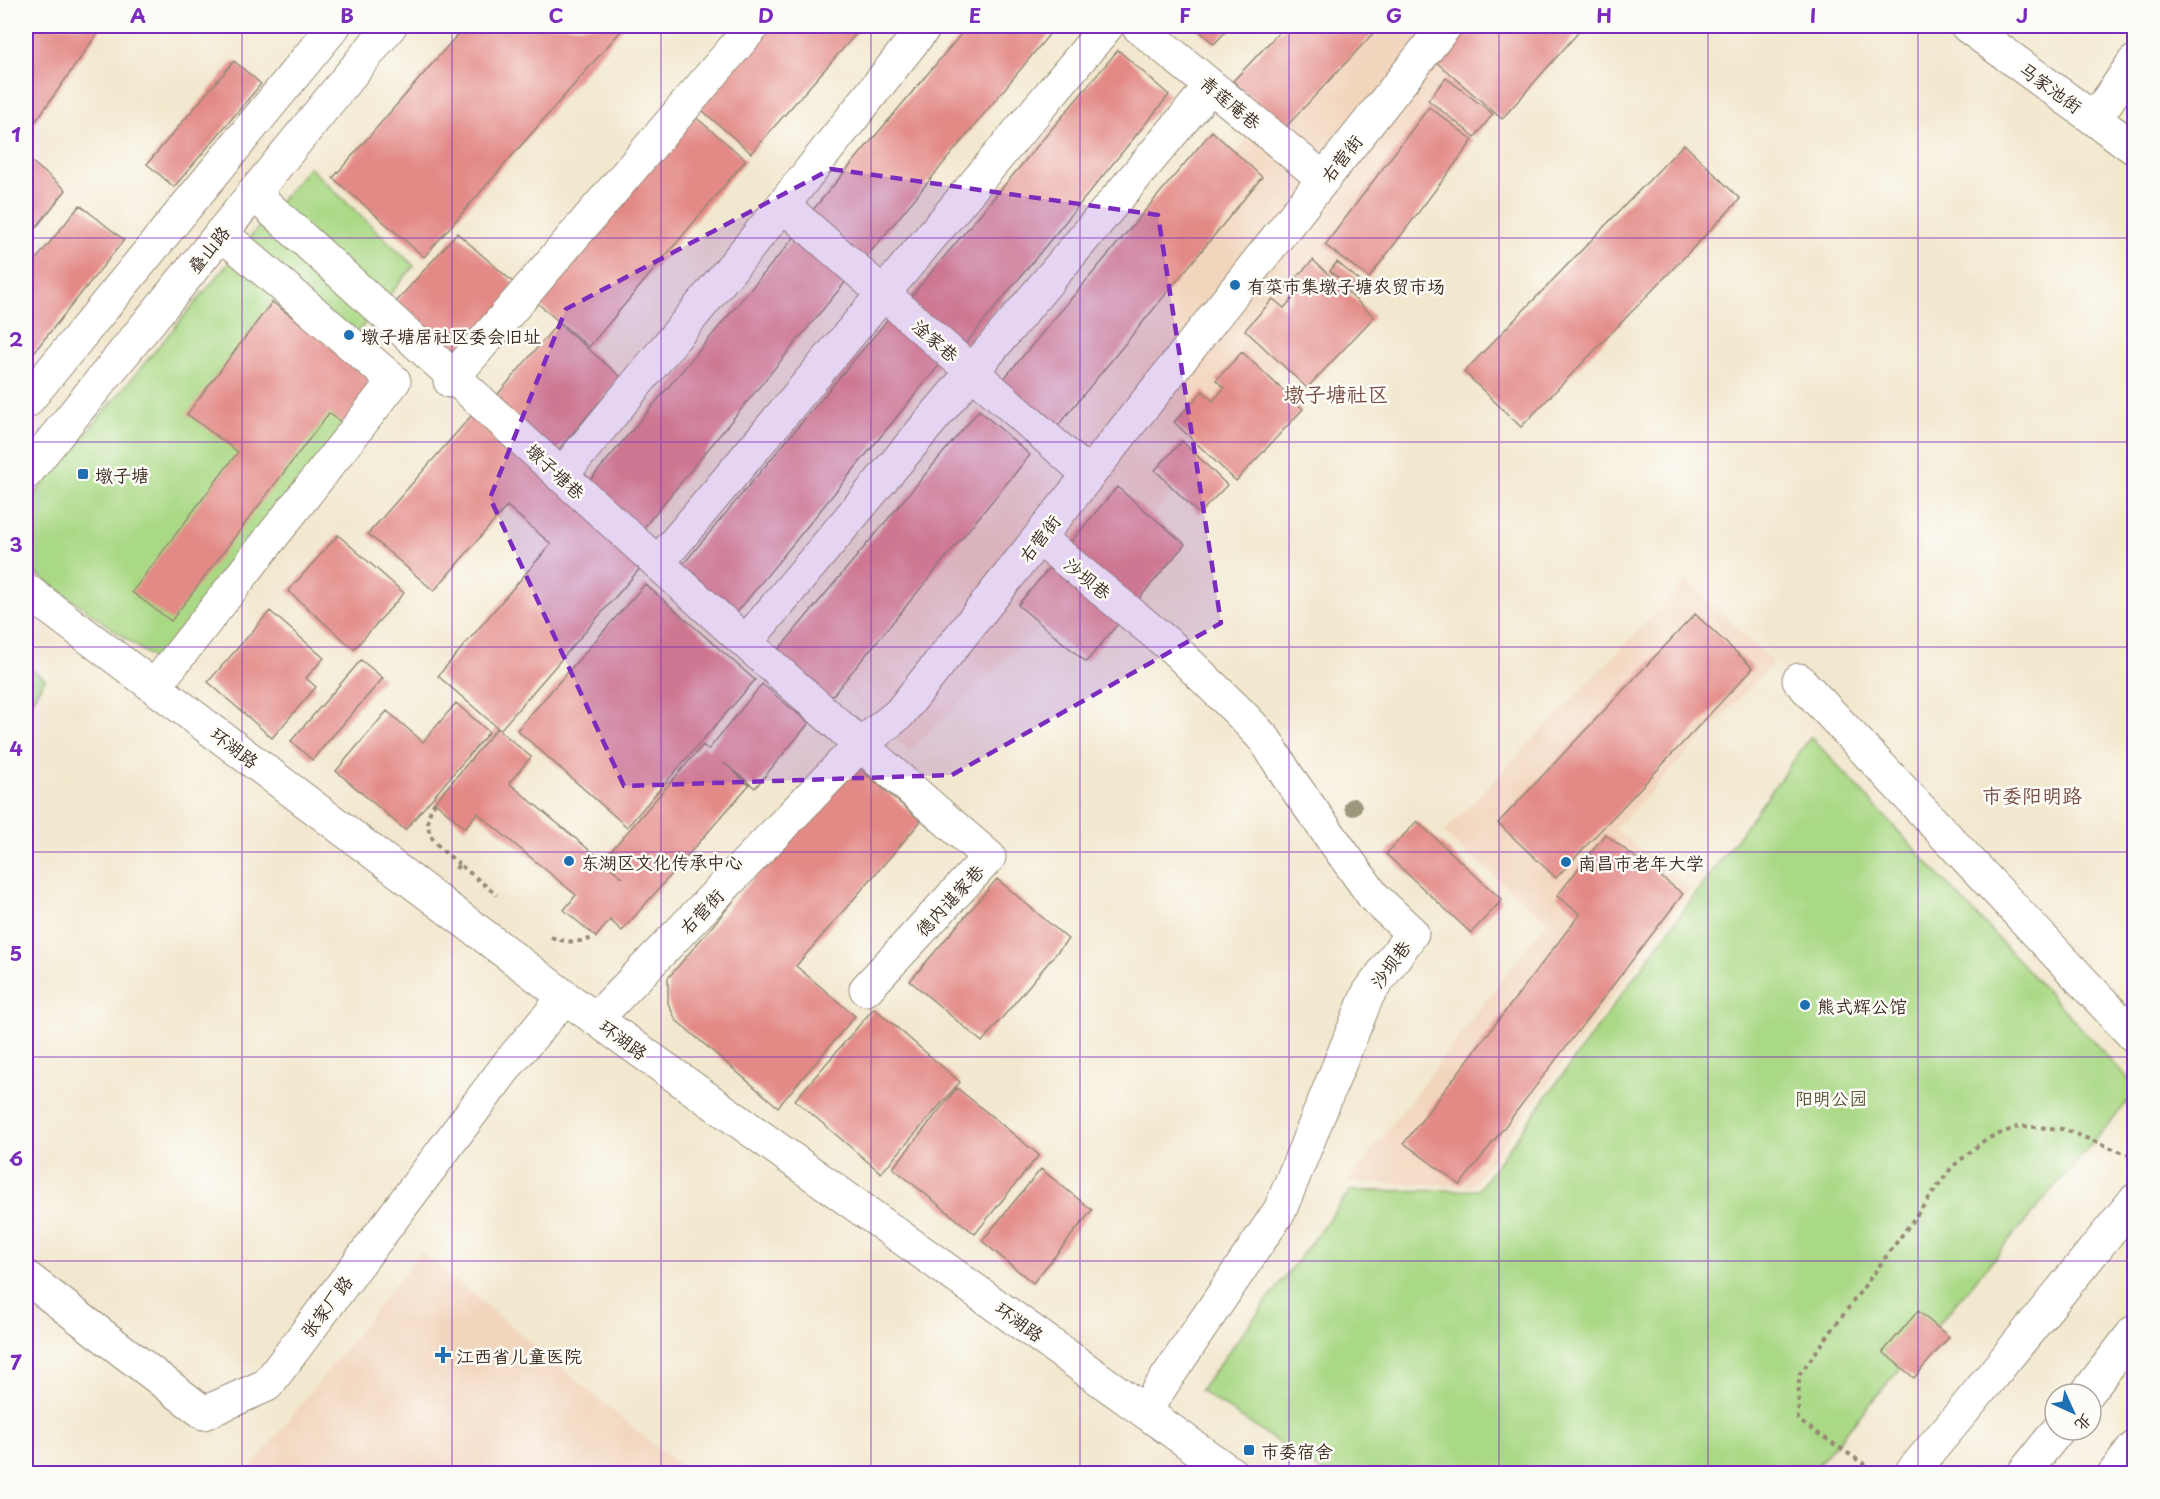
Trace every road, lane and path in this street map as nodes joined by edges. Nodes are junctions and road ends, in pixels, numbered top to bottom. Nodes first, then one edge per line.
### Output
1 (334, 26) edge
2 (390, 26) edge
3 (753, 26) edge
4 (925, 26) edge
5 (1107, 26) edge
6 (1138, 26) edge
7 (1445, 26) edge
8 (1967, 26) edge
9 (2134, 62) edge
10 (1211, 86) junction
11 (2095, 119) junction
12 (2134, 148) edge
13 (1324, 179) junction
14 (253, 193) junction
15 (783, 205) junction
16 (221, 233) junction
17 (883, 293) junction
18 (972, 371) junction
19 (452, 379) junction
20 (26, 402) edge
21 (26, 473) edge
22 (1089, 475) junction
23 (561, 476) junction
24 (1039, 538) junction
25 (658, 563) junction
26 (26, 590) edge
27 (746, 642) junction
28 (1799, 680) dead end
29 (155, 686) junction
30 (860, 745) junction
31 (435, 802) dead end
32 (459, 864) dead end
33 (546, 935) dead end
34 (596, 937) dead end
35 (866, 989) dead end
36 (565, 997) junction
37 (596, 1019) junction
38 (2134, 1036) edge
39 (2134, 1157) edge
40 (2134, 1201) edge
41 (26, 1277) edge
42 (2134, 1332) edge
43 (2095, 1382) edge
44 (1144, 1410) junction
45 (2048, 1442) edge
46 (2134, 1448) edge
47 (1232, 1473) edge
48 (1878, 1473) edge
49 (1910, 1473) edge
50 (2023, 1473) edge
51 (2114, 1473) edge

1 - 20 main road
2 - 14 main road, 叠山路
3 - 19 main road
4 - 15 main road
5 - 17 main road
6 - 10 main road, 青莲庵巷
7 - 13 main road, 右营街
8 - 11 main road, 马家池街
9 - 11 main road
10 - 13 main road, 青莲庵巷
10 - 18 main road
11 - 12 main road, 马家池街
13 - 22 main road, 右营街
14 - 16 main road, 叠山路
14 - 19 main road, 墩子塘巷
15 - 17 main road, 淦家巷
15 - 23 main road
16 - 21 main road, 叠山路
16 - 29 main road
17 - 18 main road, 淦家巷
17 - 25 main road
18 - 22 main road, 淦家巷
18 - 27 main road
19 - 23 main road, 墩子塘巷
22 - 24 main road, 右营街
23 - 25 main road, 墩子塘巷
24 - 30 main road, 右营街
24 - 44 main road, 沙坝巷
25 - 27 main road, 墩子塘巷
26 - 29 main road, 环湖路
27 - 30 main road, 墩子塘巷
28 - 38 main road
29 - 36 main road, 环湖路
30 - 35 main road, 德内谌家巷
30 - 37 main road, 右营街
31 - 32 path
33 - 34 path
36 - 37 main road, 环湖路
36 - 41 main road, 张家厂路
37 - 44 main road, 环湖路
39 - 48 path
40 - 49 main road
42 - 43 main road
44 - 47 main road, 环湖路
45 - 50 main road
46 - 51 main road

